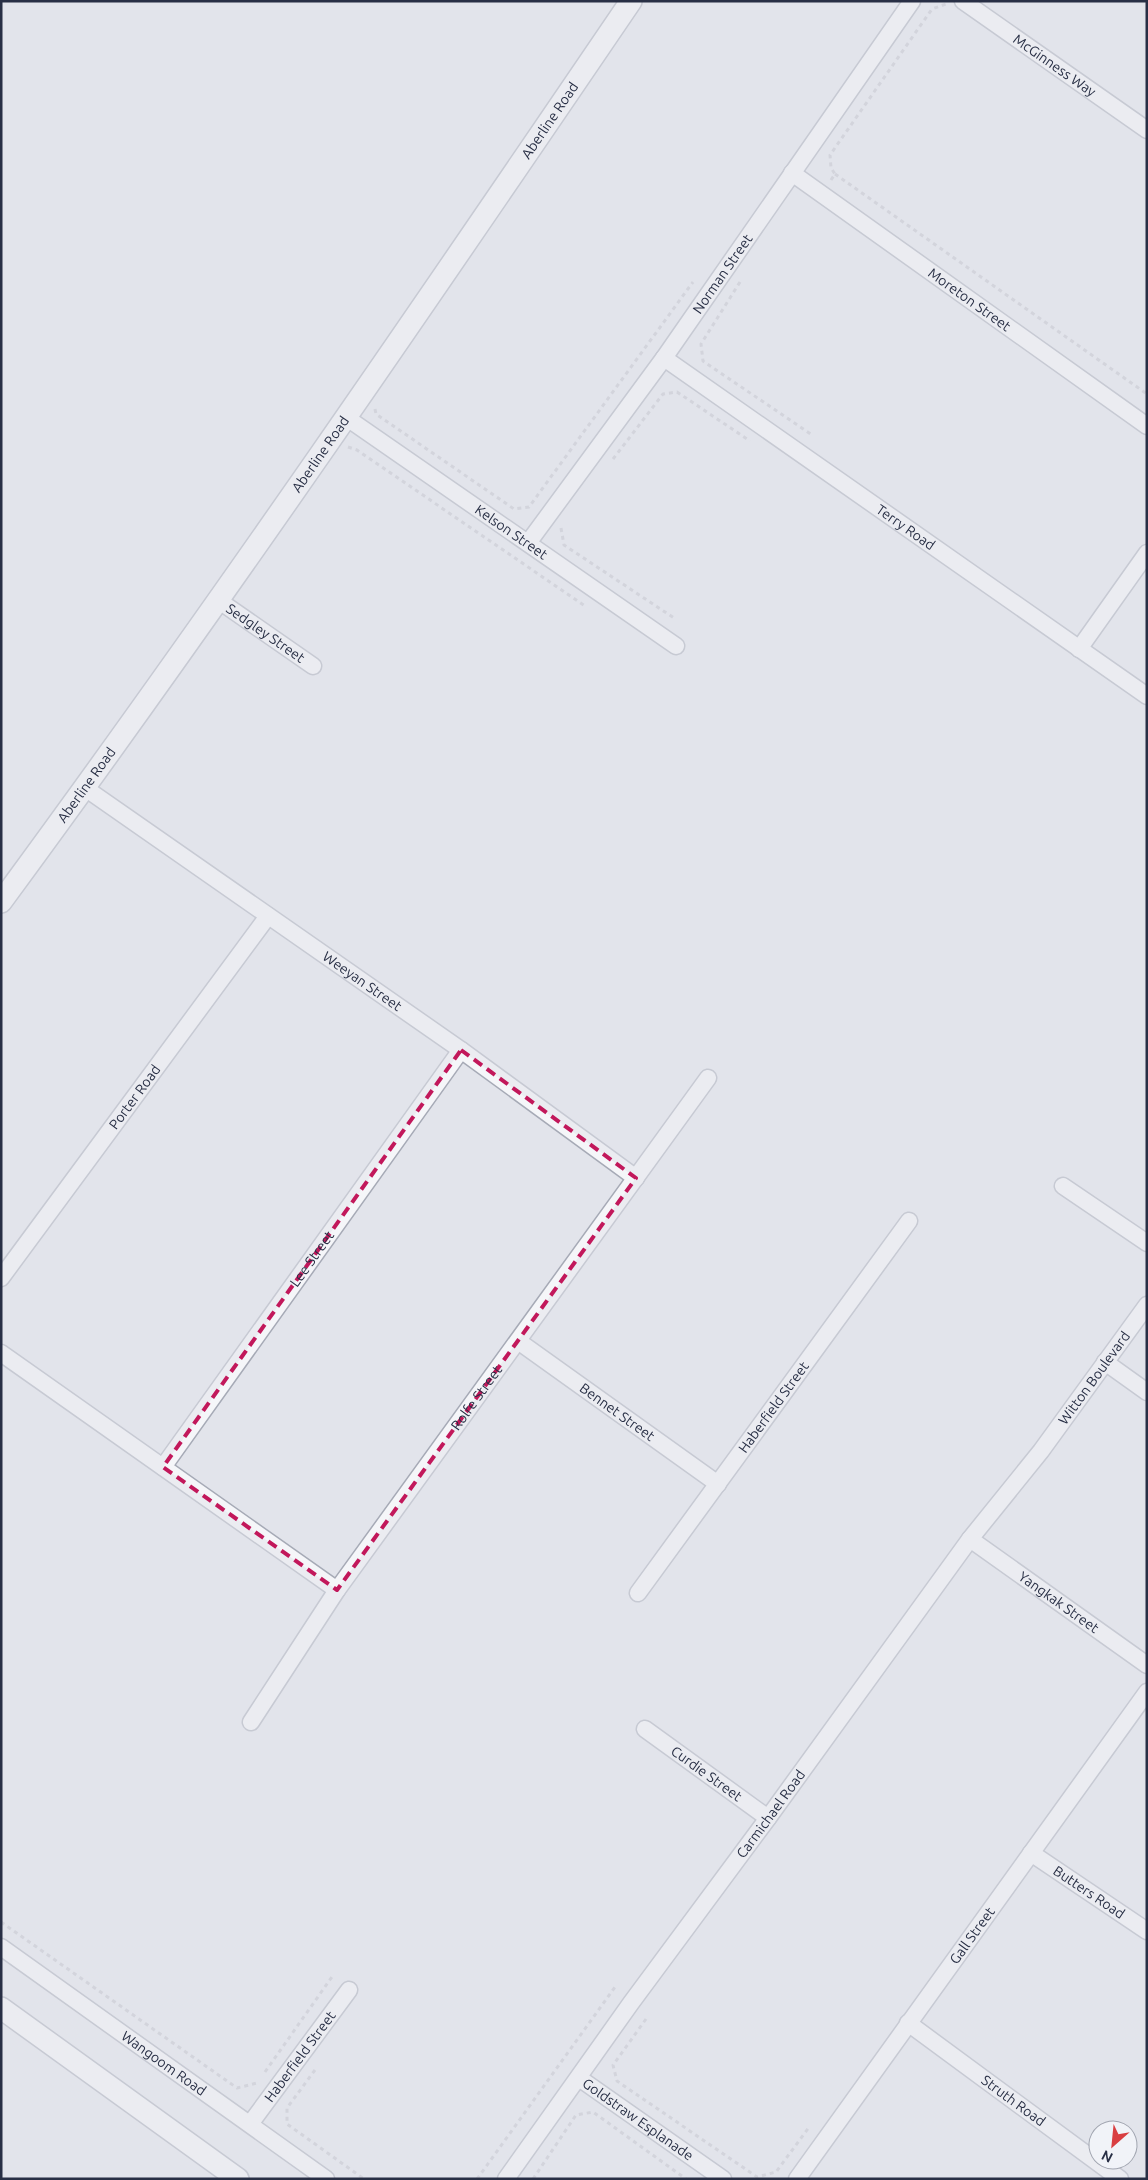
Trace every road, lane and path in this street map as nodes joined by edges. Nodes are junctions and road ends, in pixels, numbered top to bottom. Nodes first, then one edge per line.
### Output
1 (631, 1) edge
2 (912, 1) edge
3 (957, 4) edge
4 (1147, 130) edge
5 (792, 173) junction
6 (835, 174) junction
7 (822, 194) junction
8 (744, 276) dead end
9 (696, 279) dead end
10 (664, 358) junction
11 (1147, 394) edge
12 (374, 405) dead end
13 (347, 418) junction
14 (1147, 426) edge
15 (812, 435) dead end
16 (756, 446) dead end
17 (344, 447) dead end
18 (610, 463) dead end
19 (564, 523) dead end
20 (528, 543) junction
21 (1147, 553) edge
22 (218, 600) junction
23 (586, 607) dead end
24 (674, 618) dead end
25 (676, 646) dead end
26 (1079, 649) junction
27 (313, 666) dead end
28 (1147, 696) edge
29 (85, 788) junction
30 (1, 902) edge
31 (268, 916) junction
32 (461, 1050) junction
33 (708, 1078) dead end
34 (636, 1178) junction
35 (1063, 1186) dead end
36 (909, 1221) dead end
37 (1147, 1243) edge
38 (1, 1278) edge
39 (1147, 1305) edge
40 (518, 1341) junction
41 (1, 1353) edge
42 (1105, 1362) junction
43 (1147, 1392) edge
44 (1041, 1451) joint
45 (163, 1467) junction
46 (718, 1484) junction
47 (970, 1540) junction
48 (337, 1590) junction
49 (638, 1593) dead end
50 (1147, 1665) edge
51 (1147, 1692) edge
52 (251, 1722) dead end
53 (645, 1728) dead end
54 (768, 1818) junction
55 (1031, 1853) junction
56 (1, 1922) edge
57 (1147, 1931) edge
58 (1, 1947) edge
59 (334, 1974) dead end
60 (615, 1987) dead end
61 (349, 1990) dead end
62 (1, 2008) edge
63 (646, 2019) dead end
64 (908, 2023) junction
65 (315, 2070) dead end
66 (579, 2078) junction
67 (250, 2124) junction
68 (810, 2126) dead end
69 (238, 2179) edge
70 (326, 2179) edge
71 (364, 2179) edge
72 (477, 2179) edge
73 (506, 2179) edge
74 (532, 2179) edge
75 (686, 2179) edge
76 (724, 2179) edge
77 (797, 2179) edge
78 (1120, 2179) edge

1 - 13 street, Aberline Road
2 - 5 street, Norman Street
3 - 4 street, McGinness Way
3 - 6 path
5 - 7 street, Moreton Street
5 - 10 street, Norman Street
6 - 7 path
6 - 11 path
7 - 14 street, Moreton Street
8 - 15 path
9 - 12 path
10 - 20 street, Norman Street
10 - 26 street, Terry Road
13 - 20 street, Kelson Street
13 - 22 street, Aberline Road
16 - 18 path
17 - 23 path
19 - 24 path
20 - 25 street, Kelson Street
21 - 26 street
22 - 27 street, Sedgley Street
22 - 29 street, Aberline Road
26 - 28 street, Terry Road
29 - 30 street, Aberline Road
29 - 31 street, Weeyan Street
31 - 32 street, Weeyan Street
31 - 38 street, Porter Road
32 - 34 street, Weeyan Street
32 - 45 street, Lee Street
33 - 34 street, Rolfe Street
34 - 40 street, Rolfe Street
35 - 37 street
36 - 46 street, Haberfield Street
39 - 42 street, Witton Boulevard
40 - 46 street, Bennet Street
40 - 48 street, Rolfe Street
41 - 45 street
42 - 43 street
42 - 44 street, Witton Boulevard
44 - 47 street, Carmichael Road
45 - 48 street
46 - 49 street, Haberfield Street
47 - 50 street, Yangkak Street
47 - 54 street, Carmichael Road
48 - 52 street, Rolfe Street
51 - 55 street, Gall Street
53 - 54 street, Curdie Street
54 - 66 street, Carmichael Road
55 - 57 street, Butters Road
55 - 64 street, Gall Street
56 - 59 path
58 - 67 street, Wangoom Road
60 - 72 path
61 - 67 street, Haberfield Street
62 - 69 street
63 - 68 path
64 - 77 street, Gall Street
64 - 78 street, Struth Road
65 - 71 path
66 - 73 street, Carmichael Road
66 - 76 street, Goldstraw Esplanade
67 - 70 street, Wangoom Road
74 - 75 path

